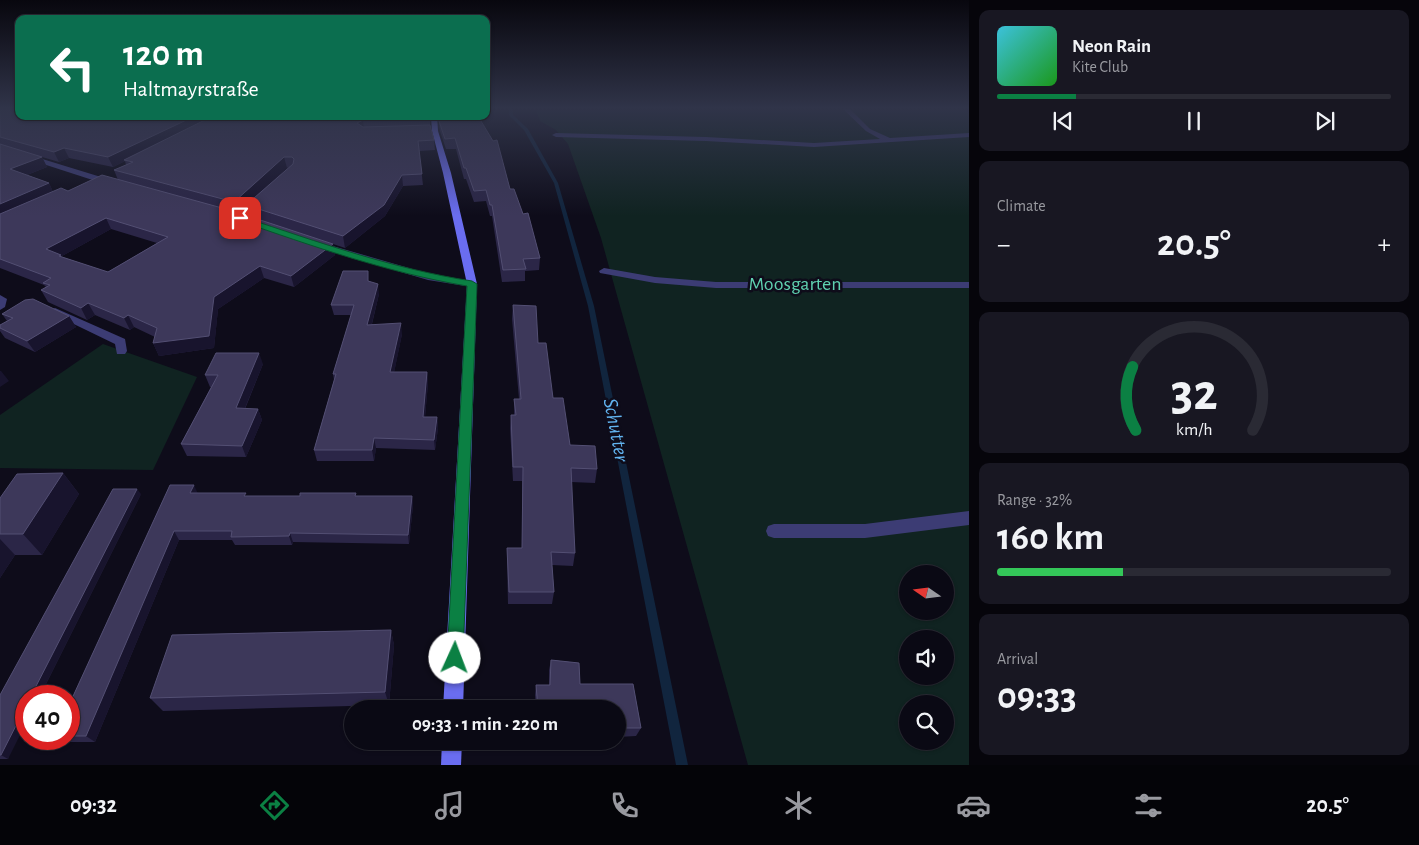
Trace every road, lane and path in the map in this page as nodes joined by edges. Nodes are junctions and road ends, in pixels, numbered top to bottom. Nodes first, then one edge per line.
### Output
1 (435, 145) edge
2 (0, 148) edge
3 (108, 175) edge
4 (99, 179) junction
5 (90, 183) edge
6 (117, 184) edge
7 (312, 243) edge
8 (604, 271) dead end
9 (472, 284) junction
10 (969, 284) edge
11 (0, 298) edge
12 (41, 304) edge
13 (3, 311) edge
14 (121, 350) dead end
15 (969, 518) edge
16 (774, 531) dead end
17 (453, 700) edge
18 (452, 750) edge
19 (451, 765) edge

1 - 9 street
2 - 4 street
3 - 4 street
4 - 5 street
4 - 6 street
7 - 9 street
8 - 10 street
9 - 17 street
11 - 13 street
12 - 14 street
15 - 16 street
18 - 19 street

